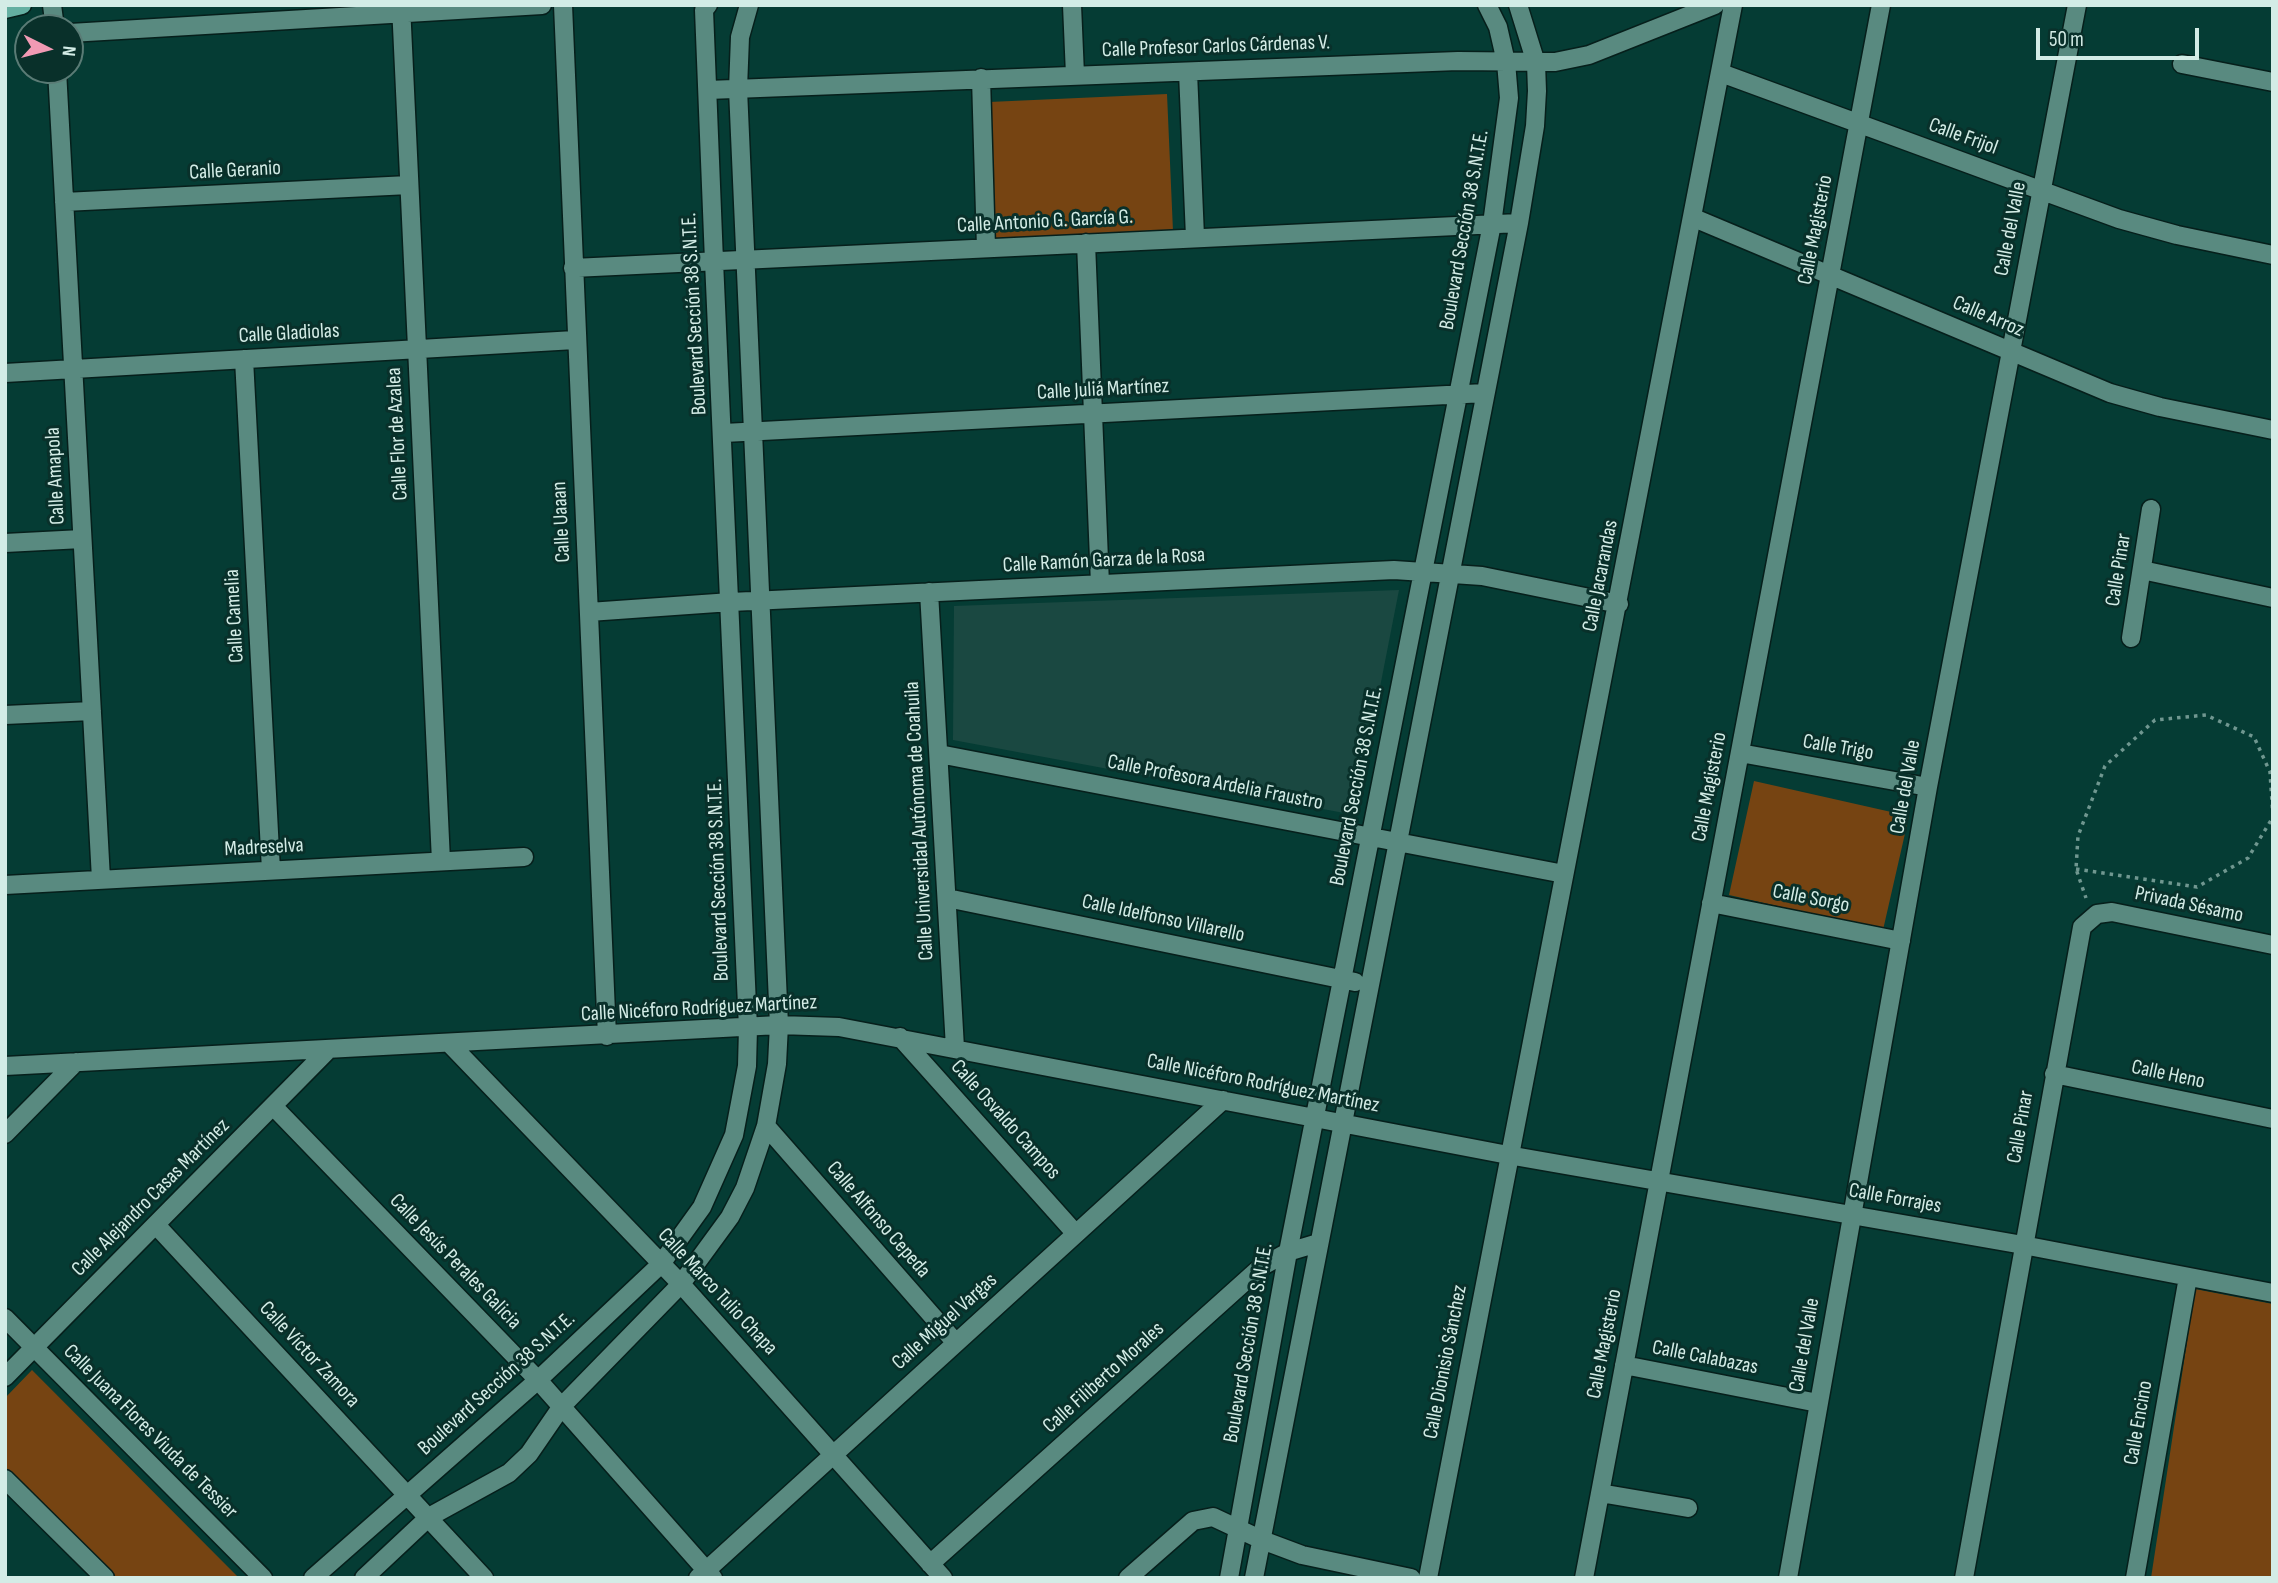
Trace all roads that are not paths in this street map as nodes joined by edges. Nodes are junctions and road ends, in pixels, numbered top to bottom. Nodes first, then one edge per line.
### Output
1 (22, 5) edge
2 (542, 5) edge
3 (564, 5) edge
4 (750, 5) edge
5 (1072, 5) edge
6 (1487, 5) edge
7 (1518, 5) edge
8 (1733, 5) edge
9 (1881, 5) edge
10 (2077, 5) edge
11 (706, 7) edge
12 (1708, 7) edge
13 (5, 9) edge
14 (401, 9) edge
15 (84, 32) edge
16 (1506, 62) junction
17 (1536, 63) junction
18 (2182, 64) dead end
19 (1188, 72) junction
20 (1721, 73) junction
21 (1074, 75) junction
22 (981, 78) junction
23 (2273, 82) edge
24 (58, 84) edge
25 (738, 89) junction
26 (708, 90) junction
27 (1859, 123) junction
28 (409, 185) junction
29 (2042, 190) junction
30 (64, 202) junction
31 (1695, 218) junction
32 (1519, 223) junction
33 (1492, 224) junction
34 (1195, 237) junction
35 (1086, 243) junction
36 (986, 248) junction
37 (2273, 255) edge
38 (744, 260) junction
39 (714, 261) junction
40 (573, 268) junction
41 (1830, 275) junction
42 (575, 340) junction
43 (416, 349) junction
44 (2011, 351) junction
45 (244, 359) junction
46 (73, 369) junction
47 (5, 373) edge
48 (1485, 393) junction
49 (1457, 395) junction
50 (1093, 414) junction
51 (2273, 430) edge
52 (752, 432) junction
53 (724, 433) junction
54 (2151, 509) dead end
55 (82, 539) junction
56 (5, 543) edge
57 (1424, 570) junction
58 (2142, 570) junction
59 (1450, 572) junction
60 (1100, 583) junction
61 (929, 592) junction
62 (2273, 598) edge
63 (761, 601) junction
64 (731, 602) junction
65 (1619, 604) junction
66 (589, 612) junction
67 (2131, 638) dead end
68 (92, 710) junction
69 (5, 715) edge
70 (1740, 753) junction
71 (939, 754) junction
72 (1928, 787) junction
73 (1370, 836) junction
74 (1398, 842) junction
75 (524, 857) dead end
76 (441, 861) junction
77 (271, 870) junction
78 (1564, 874) junction
79 (102, 880) junction
80 (5, 885) edge
81 (947, 898) junction
82 (1712, 903) junction
83 (2097, 914) joint
84 (1901, 941) junction
85 (2273, 945) edge
86 (1343, 980) junction
87 (1370, 985) junction
88 (779, 1025) junction
89 (748, 1028) junction
90 (607, 1036) junction
91 (900, 1037) junction
92 (450, 1044) junction
93 (955, 1048) junction
94 (328, 1050) junction
95 (76, 1062) junction
96 (5, 1066) edge
97 (2054, 1074) junction
98 (1223, 1100) junction
99 (273, 1106) junction
100 (1315, 1118) junction
101 (2273, 1119) edge
102 (1342, 1123) junction
103 (766, 1126) junction
104 (5, 1134) edge
105 (1508, 1155) junction
106 (1659, 1181) junction
107 (1851, 1215) junction
108 (156, 1224) junction
109 (1076, 1234) junction
110 (1318, 1243) junction
111 (2023, 1245) junction
112 (1288, 1252) junction
113 (661, 1264) junction
114 (2188, 1277) junction
115 (681, 1284) junction
116 (2273, 1293) edge
117 (5, 1318) edge
118 (956, 1343) junction
119 (35, 1347) junction
120 (1624, 1365) junction
121 (5, 1377) edge
122 (538, 1380) junction
123 (1818, 1404) junction
124 (562, 1406) junction
125 (833, 1455) junction
126 (5, 1479) edge
127 (407, 1493) junction
128 (1600, 1493) junction
129 (1688, 1508) dead end
130 (429, 1517) junction
131 (1239, 1529) junction
132 (1262, 1540) junction
133 (930, 1564) junction
134 (706, 1575) edge
135 (105, 1578) edge
136 (263, 1578) edge
137 (313, 1578) edge
138 (364, 1578) edge
139 (484, 1578) edge
140 (943, 1578) edge
141 (1128, 1578) edge
142 (1228, 1578) edge
143 (1254, 1578) edge
144 (1411, 1578) edge
145 (1428, 1578) edge
146 (1584, 1578) edge
147 (1788, 1578) edge
148 (1964, 1578) edge
149 (2135, 1578) edge

1 - 13 main road
2 - 14 street
3 - 40 street, Calle Uaaan
4 - 25 street
5 - 21 street
6 - 16 street, Boulevard Sección 38 S.N.T.E.
7 - 17 street
8 - 20 street, Calle Jacarandas
9 - 27 street, Calle Magisterio
10 - 29 street, Calle del Valle
11 - 26 street, Boulevard Sección 38 S.N.T.E.
12 - 17 street, Calle Profesor Carlos Cárdenas V.
14 - 15 street
14 - 28 street, Calle Flor de Azalea
16 - 17 street, Calle Profesor Carlos Cárdenas V.
16 - 19 street, Calle Profesor Carlos Cárdenas V.
16 - 33 street, Boulevard Sección 38 S.N.T.E.
17 - 32 street
18 - 23 street
19 - 21 street, Calle Profesor Carlos Cárdenas V.
19 - 34 street
20 - 27 street, Calle Frijol
20 - 31 street, Calle Jacarandas
21 - 22 street, Calle Profesor Carlos Cárdenas V.
22 - 25 street, Calle Profesor Carlos Cárdenas V.
22 - 36 street
24 - 30 street, Calle Amapola
25 - 26 street, Calle Profesor Carlos Cárdenas V.
25 - 38 street
26 - 39 street, Boulevard Sección 38 S.N.T.E.
27 - 29 street, Calle Frijol
27 - 41 street, Calle Magisterio
28 - 30 street, Calle Geranio
28 - 43 street, Calle Flor de Azalea
29 - 37 street, Calle Frijol
29 - 44 street, Calle del Valle
30 - 46 street, Calle Amapola
31 - 41 street, Calle Arroz
31 - 65 street, Calle Jacarandas
32 - 33 street, Calle Antonio G. García G.
32 - 48 street
33 - 34 street, Calle Antonio G. García G.
33 - 49 street, Boulevard Sección 38 S.N.T.E.
34 - 35 street, Calle Antonio G. García G.
35 - 36 street, Calle Antonio G. García G.
35 - 50 street
36 - 38 street, Calle Antonio G. García G.
38 - 39 street, Calle Antonio G. García G.
38 - 52 street
39 - 40 street, Calle Antonio G. García G.
39 - 53 street, Boulevard Sección 38 S.N.T.E.
40 - 42 street, Calle Uaaan
41 - 44 street, Calle Arroz
41 - 70 street, Calle Magisterio
42 - 43 street, Calle Gladiolas
42 - 66 street, Calle Uaaan
43 - 45 street, Calle Gladiolas
43 - 76 street, Calle Flor de Azalea
44 - 51 street, Calle Arroz
44 - 72 street, Calle del Valle
45 - 46 street, Calle Gladiolas
45 - 77 street, Calle Camelia
46 - 47 street, Calle Gladiolas
46 - 55 street, Calle Amapola
48 - 49 street, Calle Juliá Martínez
48 - 59 street
49 - 50 street, Calle Juliá Martínez
49 - 57 street, Boulevard Sección 38 S.N.T.E.
50 - 52 street, Calle Juliá Martínez
50 - 60 street
52 - 53 street, Calle Juliá Martínez
52 - 63 street
53 - 64 street, Boulevard Sección 38 S.N.T.E.
54 - 58 street, Calle Pinar
55 - 56 street
55 - 68 street, Calle Amapola
57 - 59 street, Calle Ramón Garza de la Rosa
57 - 60 street, Calle Ramón Garza de la Rosa
57 - 73 street, Boulevard Sección 38 S.N.T.E.
58 - 62 street
58 - 67 street, Calle Pinar
59 - 65 street, Calle Ramón Garza de la Rosa
59 - 74 street
60 - 61 street, Calle Ramón Garza de la Rosa
61 - 63 street, Calle Ramón Garza de la Rosa
61 - 71 street, Calle Universidad Autónoma de Coahuila
63 - 64 street, Calle Ramón Garza de la Rosa
63 - 88 street
64 - 66 street, Calle Ramón Garza de la Rosa
64 - 89 street, Boulevard Sección 38 S.N.T.E.
65 - 78 street, Calle Jacarandas
66 - 90 street, Calle Uaaan
68 - 69 street
68 - 79 street, Calle Amapola
70 - 72 street, Calle Trigo
70 - 82 street, Calle Magisterio
71 - 73 street, Calle Profesora Ardelia Fraustro
71 - 81 street, Calle Universidad Autónoma de Coahuila
72 - 84 street, Calle del Valle
73 - 74 street, Calle Profesora Ardelia Fraustro
73 - 86 street, Boulevard Sección 38 S.N.T.E.
74 - 78 street, Calle Profesora Ardelia Fraustro
74 - 87 street
75 - 76 street, Madreselva
76 - 77 street, Madreselva
77 - 79 street, Madreselva
78 - 105 street, Calle Jacarandas
79 - 80 street, Madreselva
81 - 86 street, Calle Idelfonso Villarello
81 - 93 street, Calle Universidad Autónoma de Coahuila
82 - 84 street, Calle Sorgo
82 - 106 street, Calle Magisterio
83 - 85 street, Privada Sésamo
83 - 97 street, Calle Pinar
84 - 107 street, Calle del Valle
86 - 87 street, Calle Idelfonso Villarello
86 - 100 street, Boulevard Sección 38 S.N.T.E.
87 - 102 street
88 - 89 street, Calle Nicéforo Rodríguez Martínez
88 - 91 street, Calle Nicéforo Rodríguez Martínez
88 - 103 street
89 - 90 street, Calle Nicéforo Rodríguez Martínez
89 - 113 street, Boulevard Sección 38 S.N.T.E.
90 - 92 street, Calle Nicéforo Rodríguez Martínez
91 - 93 street, Calle Nicéforo Rodríguez Martínez
91 - 109 street, Calle Osvaldo Campos
92 - 94 street, Calle Nicéforo Rodríguez Martínez
92 - 113 street, Calle Marco Tulio Chapa
93 - 98 street, Calle Nicéforo Rodríguez Martínez
94 - 95 street, Calle Nicéforo Rodríguez Martínez
94 - 99 street, Calle Alejandro Casas Martínez
95 - 96 street, Calle Nicéforo Rodríguez Martínez
95 - 104 street
97 - 101 street, Calle Heno
97 - 111 street, Calle Pinar
98 - 100 street, Calle Nicéforo Rodríguez Martínez
98 - 109 street, Calle Miguel Vargas
99 - 108 street, Calle Alejandro Casas Martínez
99 - 122 street, Calle Jesús Perales Galicia
100 - 102 street, Calle Nicéforo Rodríguez Martínez
100 - 112 street, Boulevard Sección 38 S.N.T.E.
102 - 105 street, Calle Nicéforo Rodríguez Martínez
102 - 110 street
103 - 115 street
103 - 118 street, Calle Alfonso Cepeda
105 - 106 street, Calle Forrajes
105 - 145 street, Calle Dionisio Sánchez
106 - 107 street, Calle Forrajes
106 - 120 street, Calle Magisterio
107 - 111 street, Calle Forrajes
107 - 123 street, Calle del Valle
108 - 119 street, Calle Alejandro Casas Martínez
108 - 127 street, Calle Víctor Zamora
109 - 118 street, Calle Miguel Vargas
110 - 112 street, Calle Filiberto Morales
110 - 132 street
111 - 114 street, Calle Forrajes
111 - 148 street, Calle Pinar
112 - 131 street, Boulevard Sección 38 S.N.T.E.
112 - 133 street, Calle Filiberto Morales
113 - 115 street, Calle Marco Tulio Chapa
113 - 122 street, Boulevard Sección 38 S.N.T.E.
114 - 116 street, Calle Forrajes
114 - 149 street, Calle Encino
115 - 124 street
115 - 125 street, Calle Marco Tulio Chapa
117 - 119 street, Calle Juana Flores Viuda de Tessier
118 - 125 street, Calle Miguel Vargas
119 - 121 street, Calle Alejandro Casas Martínez
119 - 136 street, Calle Juana Flores Viuda de Tessier
120 - 123 street, Calle Calabazas
120 - 128 street, Calle Magisterio
122 - 124 street, Calle Jesús Perales Galicia
122 - 127 street, Boulevard Sección 38 S.N.T.E.
123 - 147 street, Calle del Valle
124 - 130 street
124 - 134 street, Calle Jesús Perales Galicia
125 - 133 street, Calle Marco Tulio Chapa
125 - 134 street, Calle Miguel Vargas
126 - 135 street
127 - 130 street, Calle Víctor Zamora
127 - 137 street, Boulevard Sección 38 S.N.T.E.
128 - 129 street
128 - 146 street, Calle Magisterio
130 - 138 street
130 - 139 street, Calle Víctor Zamora
131 - 132 street
131 - 141 street
131 - 142 street, Boulevard Sección 38 S.N.T.E.
132 - 143 street
132 - 144 street
133 - 140 street, Calle Marco Tulio Chapa

